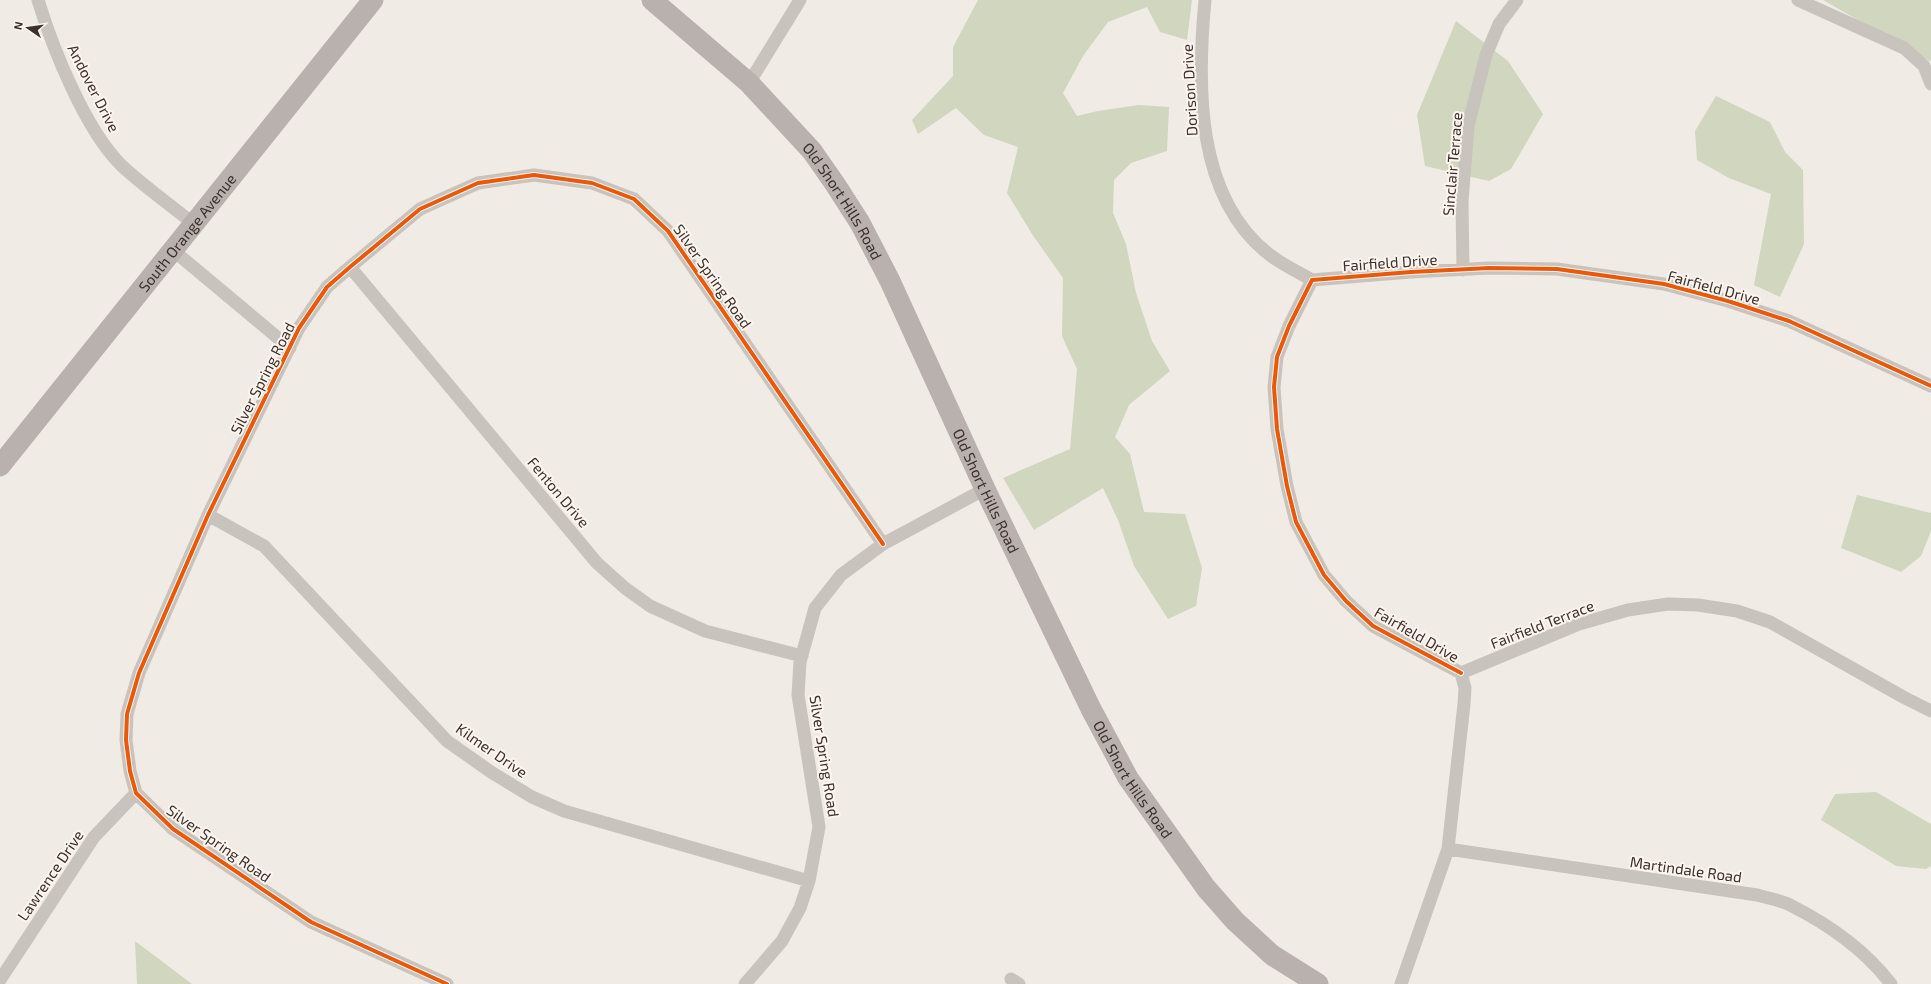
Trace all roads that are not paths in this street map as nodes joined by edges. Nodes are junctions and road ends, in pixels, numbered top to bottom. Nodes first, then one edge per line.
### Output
1 (38, 0) edge
2 (373, 0) edge
3 (652, 0) edge
4 (800, 0) edge
5 (1205, 0) edge
6 (1517, 0) edge
7 (1798, 0) edge
8 (749, 83) junction
9 (1931, 84) edge
10 (195, 225) junction
11 (174, 251) junction
12 (350, 267) junction
13 (1463, 270) junction
14 (1312, 280) junction
15 (290, 348) junction
16 (1931, 386) edge
17 (0, 465) edge
18 (985, 489) junction
19 (208, 515) junction
20 (883, 544) junction
21 (802, 656) junction
22 (1461, 673) junction
23 (1931, 711) edge
24 (136, 793) junction
25 (1448, 849) junction
26 (809, 881) junction
27 (0, 980) edge
28 (447, 984) edge
29 (746, 984) edge
30 (1318, 984) edge
31 (1401, 984) edge
32 (1891, 984) edge

1 - 10 street, Andover Drive
2 - 10 main road, South Orange Avenue
3 - 8 main road, Old Short Hills Road
4 - 8 street
5 - 14 street, Dorison Drive
6 - 13 street, Sinclair Terrace
7 - 9 street
8 - 18 main road, Old Short Hills Road
10 - 11 main road, South Orange Avenue
11 - 15 street
11 - 17 main road, South Orange Avenue
12 - 15 street, Silver Spring Road
12 - 20 street, Silver Spring Road
12 - 21 street, Fenton Drive
13 - 14 street, Fairfield Drive
13 - 16 street, Fairfield Drive
14 - 22 street, Fairfield Drive
15 - 19 street, Silver Spring Road
18 - 20 street, Silver Spring Road
18 - 30 main road, Old Short Hills Road
19 - 24 street, Silver Spring Road
19 - 26 street, Kilmer Drive
20 - 21 street, Silver Spring Road
21 - 26 street, Silver Spring Road
22 - 23 street, Fairfield Terrace
22 - 25 street
24 - 27 street, Lawrence Drive
24 - 28 street, Silver Spring Road
25 - 31 street
25 - 32 street, Martindale Road
26 - 29 street, Silver Spring Road

